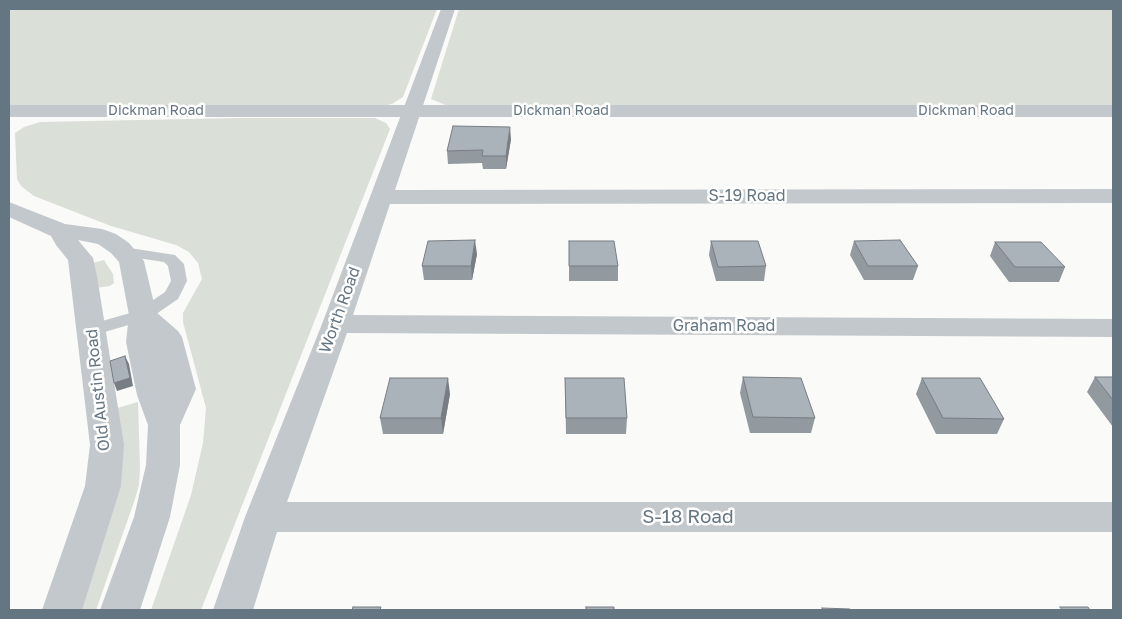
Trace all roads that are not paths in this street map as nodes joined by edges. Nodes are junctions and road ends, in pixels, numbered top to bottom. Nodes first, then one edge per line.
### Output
1 (448, 9) edge
2 (9, 111) edge
3 (412, 111) junction
4 (1113, 111) edge
5 (1113, 196) edge
6 (380, 197) junction
7 (9, 209) edge
8 (61, 231) junction
9 (123, 252) junction
10 (142, 315) junction
11 (336, 324) junction
12 (1113, 328) edge
13 (91, 330) junction
14 (263, 517) junction
15 (1113, 517) edge
16 (62, 610) edge
17 (120, 610) edge
18 (233, 610) edge

1 - 3 street, Worth Road
2 - 3 street, Dickman Road
3 - 4 street, Dickman Road
3 - 6 street, Worth Road
5 - 6 street, S-19 Road
6 - 11 street, Worth Road
7 - 8 street
8 - 9 street
8 - 13 street, Old Austin Road
9 - 10 street
9 - 10 lane
10 - 13 lane
10 - 17 street
11 - 12 street, Graham Road
11 - 14 street, Worth Road
13 - 16 street, Old Austin Road
14 - 15 street, S-18 Road
14 - 18 street, Worth Road

